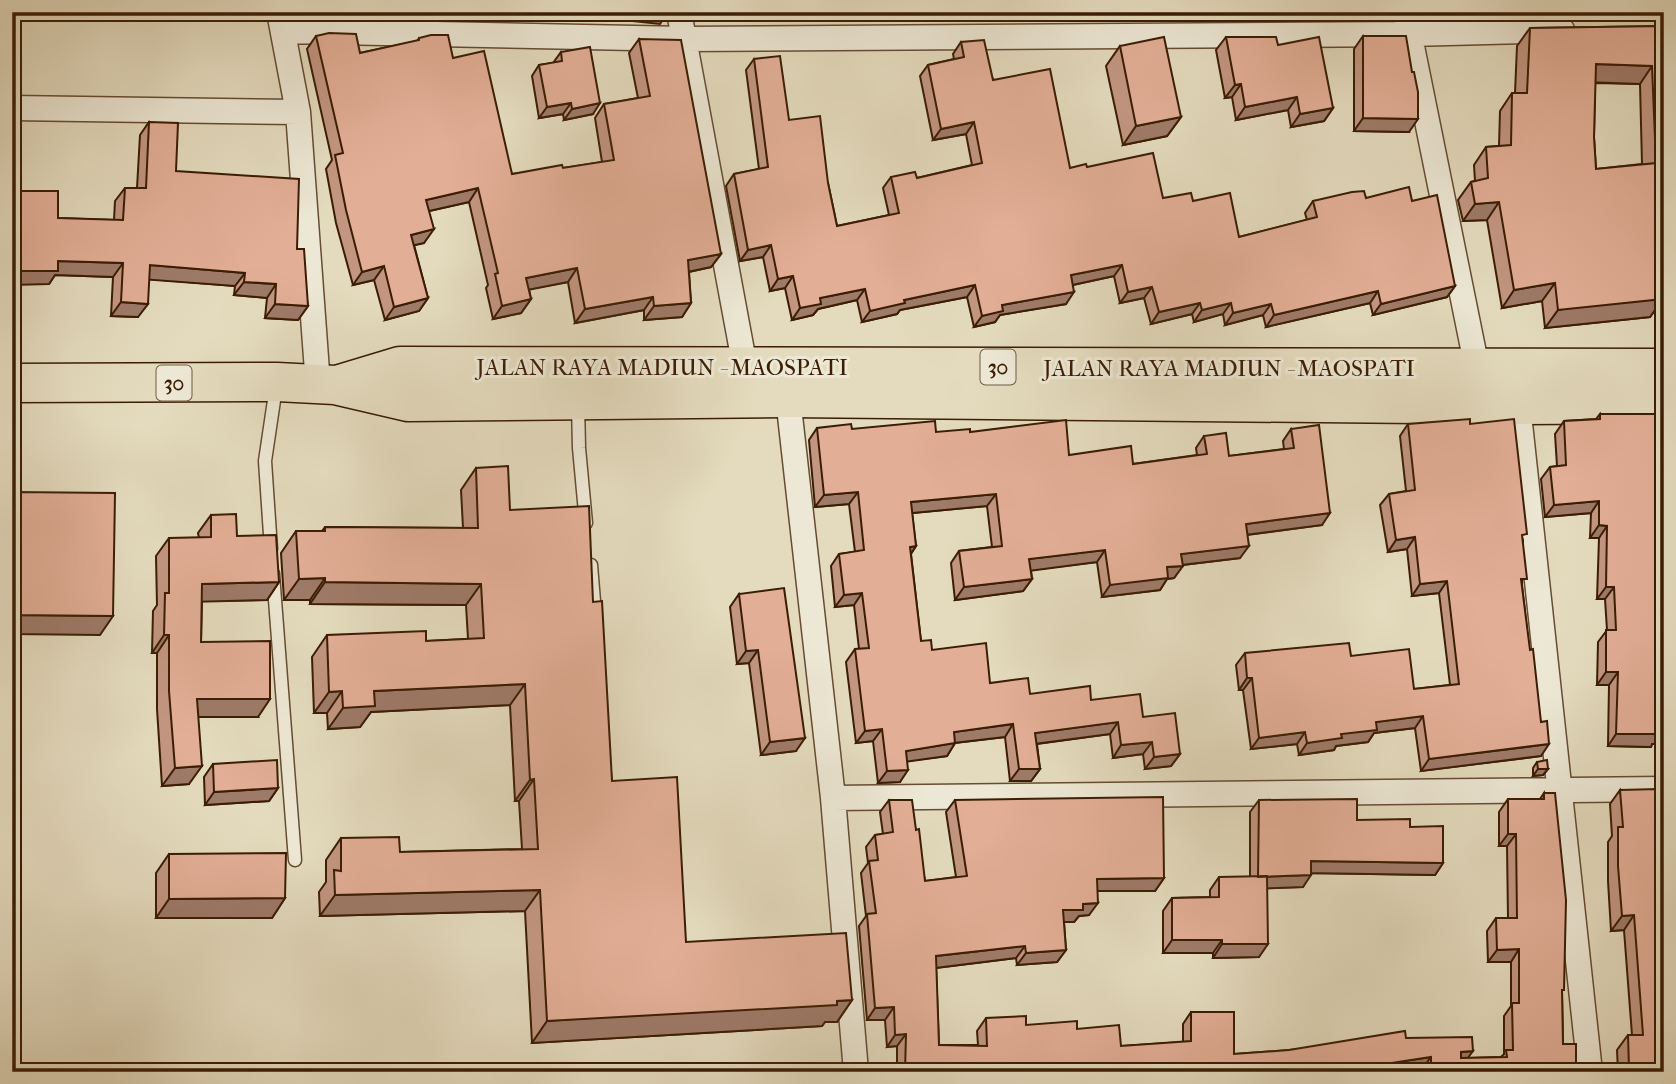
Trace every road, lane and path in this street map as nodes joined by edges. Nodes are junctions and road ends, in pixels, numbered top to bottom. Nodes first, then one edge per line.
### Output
1 (680, 12) edge
2 (281, 22) edge
3 (1408, 23) edge
4 (1584, 30) edge
5 (685, 39) junction
6 (12, 108) edge
7 (298, 112) junction
8 (745, 367) junction
9 (1477, 368) junction
10 (1664, 368) edge
11 (277, 382) junction
12 (12, 383) edge
13 (579, 383) junction
14 (326, 385) junction
15 (1247, 385) junction
16 (788, 398) junction
17 (1664, 404) edge
18 (1518, 405) junction
19 (587, 531) edge
20 (589, 545) edge
21 (594, 601) edge
22 (1664, 789) edge
23 (1558, 791) junction
24 (833, 798) junction
25 (295, 860) dead end
26 (856, 1072) edge
27 (1590, 1072) edge

1 - 5 street
2 - 5 street
2 - 7 street
3 - 4 street
3 - 5 street
3 - 9 street
5 - 8 street
6 - 7 street
7 - 14 street
8 - 13 highway, JALAN RAYA MADIUN - MAOSPATI / 30
8 - 15 highway, JALAN RAYA MADIUN - MAOSPATI / 30
9 - 10 highway, JALAN RAYA MADIUN - MAOSPATI / 30
9 - 15 highway, JALAN RAYA MADIUN - MAOSPATI / 30
11 - 12 highway, JALAN RAYA MADIUN - MAOSPATI / 30
11 - 14 highway, JALAN RAYA MADIUN - MAOSPATI / 30
11 - 25 lane
13 - 14 highway, JALAN RAYA MADIUN - MAOSPATI / 30
13 - 16 highway, JALAN RAYA MADIUN - MAOSPATI / 30
13 - 19 lane
15 - 16 highway, JALAN RAYA MADIUN - MAOSPATI / 30
15 - 18 highway, JALAN RAYA MADIUN - MAOSPATI / 30
16 - 24 street
17 - 18 highway, JALAN RAYA MADIUN - MAOSPATI / 30
18 - 23 street
20 - 21 lane
22 - 23 street
23 - 24 street
23 - 27 street
24 - 26 street

